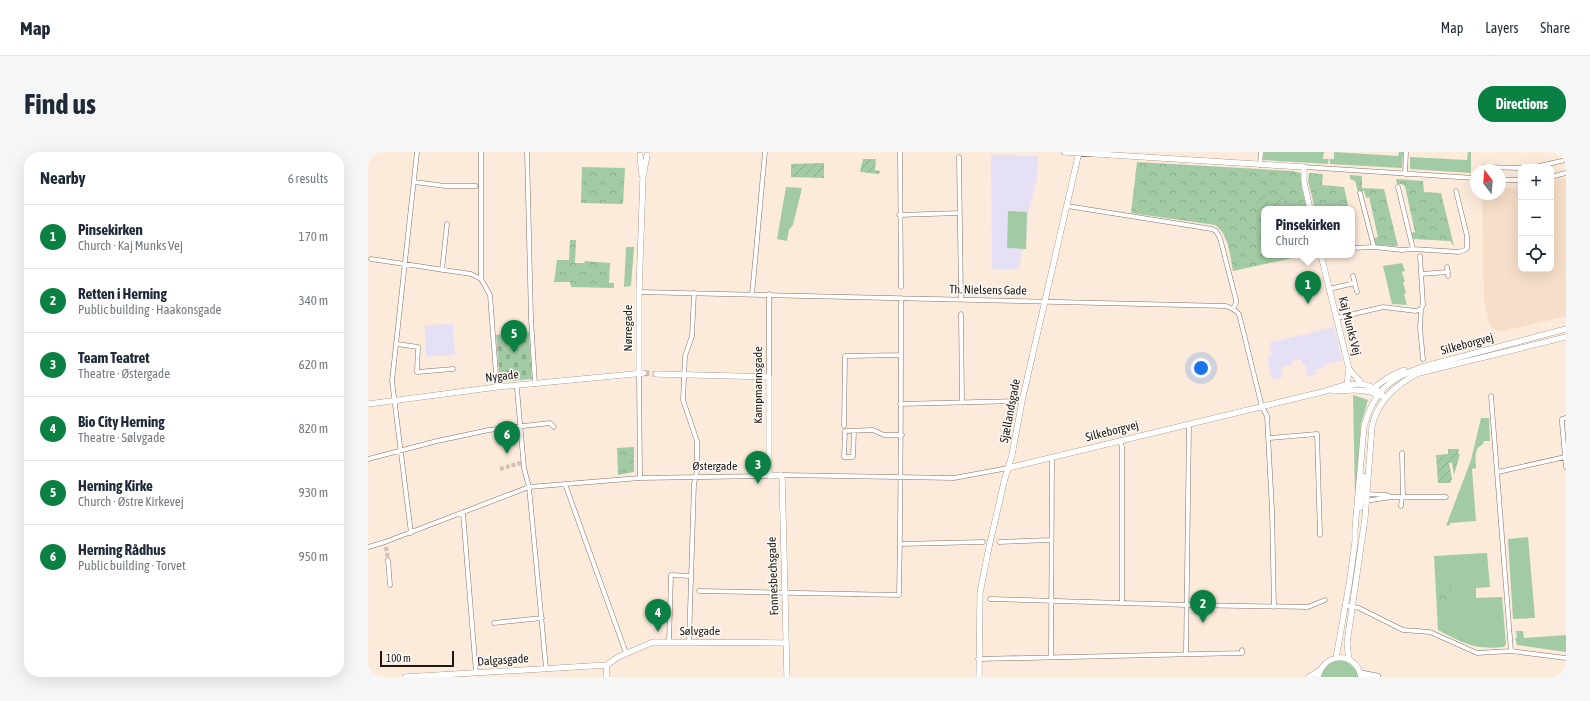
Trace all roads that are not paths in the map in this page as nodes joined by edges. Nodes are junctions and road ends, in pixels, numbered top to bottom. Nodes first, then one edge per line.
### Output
1 (417, 152) edge
2 (481, 152) edge
3 (527, 152) edge
4 (765, 152) edge
5 (900, 152) edge
6 (1064, 152) edge
7 (1079, 152) edge
8 (1261, 152) edge
9 (1406, 152) edge
10 (639, 153) edge
11 (649, 154) edge
12 (958, 157) dead end
13 (1566, 160) edge
14 (1548, 164) edge
15 (1260, 165) junction
16 (1304, 167) junction
17 (1506, 167) edge
18 (1518, 168) edge
19 (1566, 173) edge
20 (1405, 174) junction
21 (1554, 176) edge
22 (643, 177) junction
23 (1470, 178) edge
24 (1506, 180) edge
25 (1518, 180) edge
26 (414, 182) junction
27 (476, 186) dead end
28 (1398, 187) dead end
29 (1456, 190) dead end
30 (1360, 193) dead end
31 (1066, 206) junction
32 (1309, 206) edge
33 (959, 213) junction
34 (899, 215) junction
35 (447, 224) dead end
36 (1374, 247) junction
37 (1355, 248) edge
38 (1413, 249) junction
39 (1420, 256) dead end
40 (1322, 258) edge
41 (371, 259) dead end
42 (405, 264) junction
43 (442, 270) junction
44 (1448, 272) dead end
45 (1421, 274) junction
46 (1353, 276) dead end
47 (481, 278) junction
48 (1355, 283) junction
49 (901, 287) dead end
50 (1329, 289) junction
51 (639, 292) junction
52 (1357, 292) dead end
53 (694, 293) junction
54 (769, 294) junction
55 (752, 295) junction
56 (901, 298) junction
57 (961, 300) junction
58 (1045, 302) junction
59 (1233, 309) junction
60 (1421, 309) junction
61 (962, 314) dead end
62 (1337, 318) junction
63 (1566, 329) edge
64 (1566, 337) edge
65 (397, 344) junction
66 (901, 356) junction
67 (1422, 359) dead end
68 (453, 369) dead end
69 (1349, 369) junction
70 (642, 373) junction
71 (656, 374) tunnel mouth
72 (684, 375) junction
73 (769, 377) junction
74 (535, 384) junction
75 (1362, 384) junction
76 (1347, 385) junction
77 (498, 387) junction
78 (518, 389) dead end
79 (1326, 391) junction
80 (1378, 391) junction
81 (1492, 396) dead end
82 (1385, 398) junction
83 (394, 401) junction
84 (1022, 401) junction
85 (962, 402) junction
86 (368, 404) edge
87 (900, 404) junction
88 (1262, 406) junction
89 (1566, 418) edge
90 (1189, 424) junction
91 (520, 426) junction
92 (844, 426) dead end
93 (554, 427) dead end
94 (854, 431) junction
95 (1363, 434) junction
96 (902, 435) junction
97 (1269, 438) junction
98 (1120, 441) junction
99 (400, 451) junction
100 (1402, 453) dead end
101 (1052, 457) junction
102 (1565, 457) junction
103 (368, 459) edge
104 (1566, 467) edge
105 (1008, 468) junction
106 (1498, 472) junction
107 (782, 475) junction
108 (768, 476) junction
109 (696, 477) junction
110 (640, 478) junction
111 (901, 478) junction
112 (565, 484) junction
113 (529, 487) junction
114 (1364, 494) junction
115 (1392, 497) junction
116 (1402, 497) junction
117 (1446, 497) dead end
118 (1364, 501) junction
119 (1401, 506) dead end
120 (463, 513) junction
121 (411, 533) junction
122 (1320, 535) dead end
123 (1051, 540) junction
124 (385, 542) junction
125 (983, 542) dead end
126 (999, 542) dead end
127 (900, 544) junction
128 (1355, 544) junction
129 (368, 547) edge
130 (386, 547) tunnel mouth
131 (388, 560) tunnel mouth
132 (691, 576) junction
133 (390, 585) dead end
134 (699, 591) dead end
135 (785, 593) junction
136 (990, 599) dead end
137 (1325, 600) dead end
138 (1051, 601) junction
139 (1122, 603) junction
140 (1346, 605) junction
141 (1187, 606) junction
142 (1353, 606) junction
143 (1274, 607) junction
144 (542, 618) junction
145 (494, 623) dead end
146 (669, 642) junction
147 (689, 642) junction
148 (786, 643) junction
149 (1242, 650) dead end
150 (1511, 650) junction
151 (626, 653) junction
152 (1186, 654) junction
153 (1051, 657) junction
154 (1336, 658) junction
155 (1566, 658) edge
156 (978, 659) junction
157 (1349, 660) junction
158 (607, 665) junction
159 (546, 668) junction
160 (1320, 669) junction
161 (476, 673) junction
162 (1361, 676) edge
163 (400, 677) edge
164 (405, 677) edge
165 (606, 677) edge
166 (787, 677) edge
167 (979, 677) edge
168 (1309, 677) edge
169 (1318, 677) edge
170 (1377, 677) edge

1 - 26 street
2 - 47 street
3 - 74 street
4 - 55 street
5 - 34 street
6 - 7 street
7 - 15 street
7 - 31 street, Sjællandsgade
8 - 15 street
9 - 20 street
10 - 11 street
10 - 22 street, Nørregade
11 - 22 street, Nørregade
12 - 33 street
13 - 14 street
15 - 16 street
16 - 20 street
16 - 32 street
17 - 18 street
19 - 21 street
20 - 23 street
22 - 51 street, Nørregade
24 - 25 street
26 - 27 street
26 - 42 street
28 - 38 street
29 - 38 street
30 - 36 street
31 - 58 street, Sjællandsgade
31 - 59 street
33 - 34 street
33 - 57 street
34 - 49 street
35 - 43 street
36 - 37 street
36 - 38 street
39 - 45 street
40 - 50 street, Kaj Munks Vej
41 - 42 street
42 - 43 street
42 - 65 street
43 - 47 street
44 - 45 street
45 - 60 street
46 - 48 street, Kaj Munks Vej
47 - 77 street
48 - 50 street, Kaj Munks Vej
48 - 52 street, Kaj Munks Vej
50 - 62 street, Kaj Munks Vej
51 - 53 street, Th. Nielsens Gade
51 - 70 street, Nørregade
53 - 55 street, Th. Nielsens Gade
53 - 72 street
54 - 55 street, Th. Nielsens Gade
54 - 56 street, Th. Nielsens Gade
54 - 73 street, Kampmannsgade
56 - 57 street, Th. Nielsens Gade
56 - 66 street
57 - 58 street, Th. Nielsens Gade
58 - 59 street, Th. Nielsens Gade
58 - 84 street, Sjællandsgade
59 - 88 street
60 - 62 street
60 - 67 street
61 - 85 street
62 - 69 street, Kaj Munks Vej
63 - 80 street, Silkeborgvej
64 - 82 street, Silkeborgvej
65 - 68 street
65 - 83 street
66 - 87 street
66 - 92 street
69 - 75 street, Kaj Munks Vej
69 - 76 street, Kaj Munks Vej
70 - 74 street, Nygade
70 - 110 street, Nørregade
71 - 72 street
72 - 73 street
72 - 109 street
73 - 108 street, Kampmannsgade
74 - 77 street, Nygade
75 - 76 street, Silkeborgvej
75 - 80 street, Silkeborgvej
76 - 79 street, Silkeborgvej
77 - 83 street, Nygade
78 - 91 street
79 - 80 street, Silkeborgvej
79 - 88 street, Silkeborgvej
80 - 82 street, Silkeborgvej
80 - 95 street, Silkeborgvej
81 - 106 street
82 - 114 street, Silkeborgvej
83 - 86 street, Nygade
83 - 99 street
84 - 85 street
84 - 105 street, Sjællandsgade
85 - 87 street
87 - 96 street
88 - 90 street, Silkeborgvej
88 - 97 street
89 - 102 street
90 - 98 street, Silkeborgvej
90 - 141 street
91 - 93 street
91 - 99 street
91 - 113 street
94 - 94 street
94 - 96 street
95 - 114 street, Silkeborgvej
95 - 128 street, Silkeborgvej
96 - 111 street
97 - 122 street
97 - 143 street
98 - 101 street, Silkeborgvej
98 - 139 street
99 - 103 street
99 - 121 street
100 - 116 street
101 - 105 street, Silkeborgvej
101 - 123 street
102 - 104 street
102 - 106 street
105 - 111 street, Silkeborgvej
105 - 156 street, Sjællandsgade
106 - 150 street
107 - 108 street, Østergade
107 - 111 street, Østergade
107 - 135 street, Fonnesbechsgade
108 - 109 street, Østergade
109 - 110 street, Østergade
109 - 132 street
110 - 112 street, Østergade
111 - 127 street
112 - 113 street, Østergade
112 - 151 street
113 - 120 street, Østergade
113 - 144 street
114 - 115 street
114 - 118 street, Silkeborgvej
115 - 116 street
115 - 118 street
116 - 117 street
116 - 119 street
118 - 128 street, Silkeborgvej
118 - 142 street, Silkeborgvej
120 - 121 street, Østergade
120 - 161 street
121 - 124 street, Østergade
123 - 126 street
123 - 138 street
124 - 129 street, Østergade
124 - 130 street
125 - 127 street
127 - 135 street
128 - 140 street, Silkeborgvej
131 - 133 street
132 - 146 street
132 - 147 street
134 - 135 street
135 - 148 street, Fonnesbechsgade
136 - 138 street
137 - 143 street
138 - 139 street
138 - 153 street
139 - 141 street
140 - 142 street
140 - 154 street, Silkeborgvej
141 - 143 street
141 - 152 street
142 - 150 street
142 - 157 street, Silkeborgvej
144 - 145 street
144 - 159 street
146 - 147 street, Sølvgade
146 - 151 street, Sølvgade
147 - 148 street, Sølvgade
148 - 166 street, Fonnesbechsgade
149 - 152 street
150 - 155 street
151 - 158 street, Sølvgade
152 - 153 street
153 - 156 street
154 - 157 street
154 - 160 street
156 - 167 street, Sjællandsgade
157 - 162 street
158 - 159 street, Dalgasgade
158 - 165 street
159 - 161 street, Dalgasgade
160 - 168 street
160 - 169 street
161 - 164 street, Dalgasgade
162 - 170 highway
163 - 164 street, Dalgasgade

